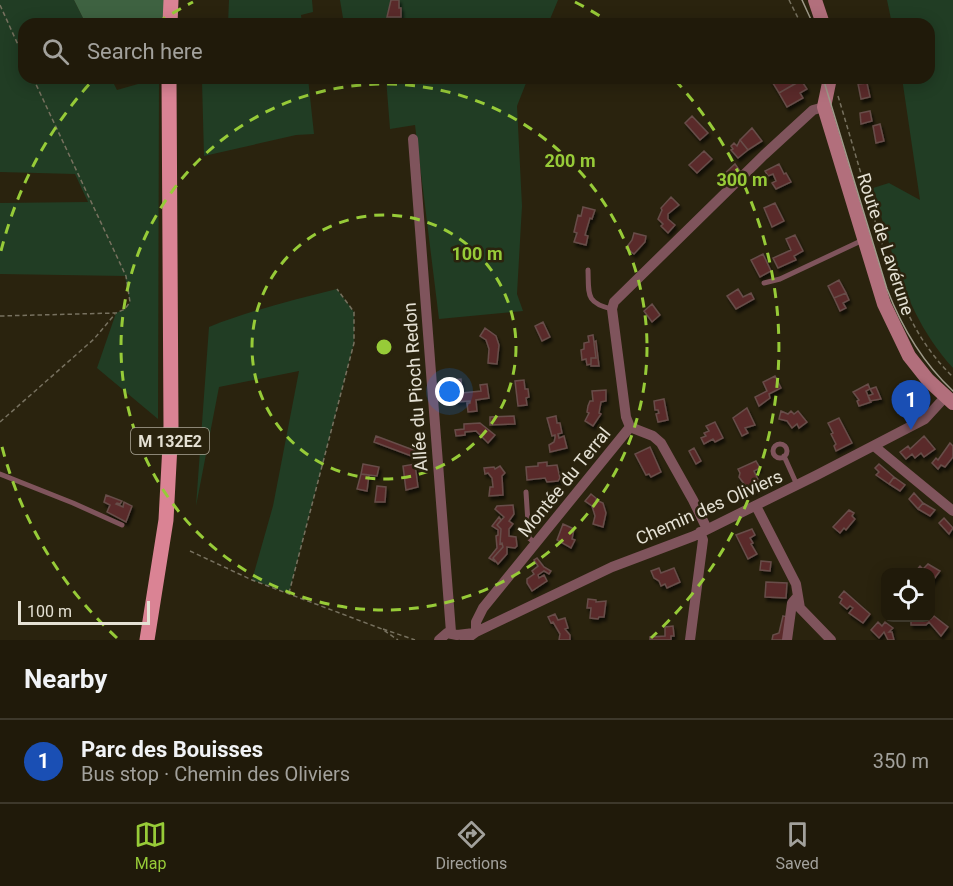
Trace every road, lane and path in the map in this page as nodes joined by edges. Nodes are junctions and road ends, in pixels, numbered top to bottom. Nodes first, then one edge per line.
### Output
1 (171, 0) edge
2 (789, 0) edge
3 (815, 0) edge
4 (0, 6) edge
5 (170, 18) edge
6 (798, 18) edge
7 (821, 18) edge
8 (18, 45) edge
9 (36, 84) edge
10 (169, 84) edge
11 (829, 84) edge
12 (838, 96) dead end
13 (824, 107) junction
14 (413, 139) dead end
15 (864, 239) junction
16 (588, 270) dead end
17 (764, 283) dead end
18 (337, 289) dead end
19 (612, 309) junction
20 (116, 313) junction
21 (0, 316) edge
22 (953, 377) edge
23 (949, 400) edge
24 (0, 422) edge
25 (630, 427) junction
26 (874, 446) junction
27 (784, 456) dead end
28 (0, 474) edge
29 (797, 485) junction
30 (526, 492) dead end
31 (756, 506) junction
32 (953, 511) edge
33 (122, 525) dead end
34 (704, 531) junction
35 (535, 543) junction
36 (190, 551) dead end
37 (289, 593) junction
38 (798, 596) junction
39 (382, 629) junction
40 (476, 632) junction
41 (459, 637) edge
42 (147, 640) edge
43 (398, 640) edge
44 (415, 640) edge
45 (439, 640) edge
46 (690, 640) edge
47 (788, 640) edge
48 (831, 640) edge

1 - 5 main road
2 - 6 path
3 - 7 main road
4 - 8 path
9 - 20 path
10 - 42 main road, M 132E2
11 - 13 main road, Route de Lavérune
12 - 22 path
13 - 15 main road, Route de Lavérune
13 - 19 street
14 - 41 street, Allée du Pioch Redon
15 - 17 lane
15 - 23 main road, Route de Lavérune
16 - 19 lane
18 - 37 path
19 - 25 street, Montée du Terral
20 - 21 path
20 - 24 path
23 - 26 street, Chemin des Oliviers
25 - 34 street
25 - 35 street, Montée du Terral
26 - 29 street, Chemin des Oliviers
26 - 32 street
27 - 29 lane
28 - 33 lane
29 - 31 street, Chemin des Oliviers
30 - 35 lane
31 - 34 street, Chemin des Oliviers
31 - 38 street
34 - 40 street, Chemin des Oliviers
34 - 46 street
35 - 40 street, Montée du Terral
36 - 37 path
37 - 39 path
38 - 47 street
38 - 48 street
39 - 43 path
39 - 44 path
40 - 41 street, Chemin des Oliviers
41 - 45 street, Chemin des Oliviers

